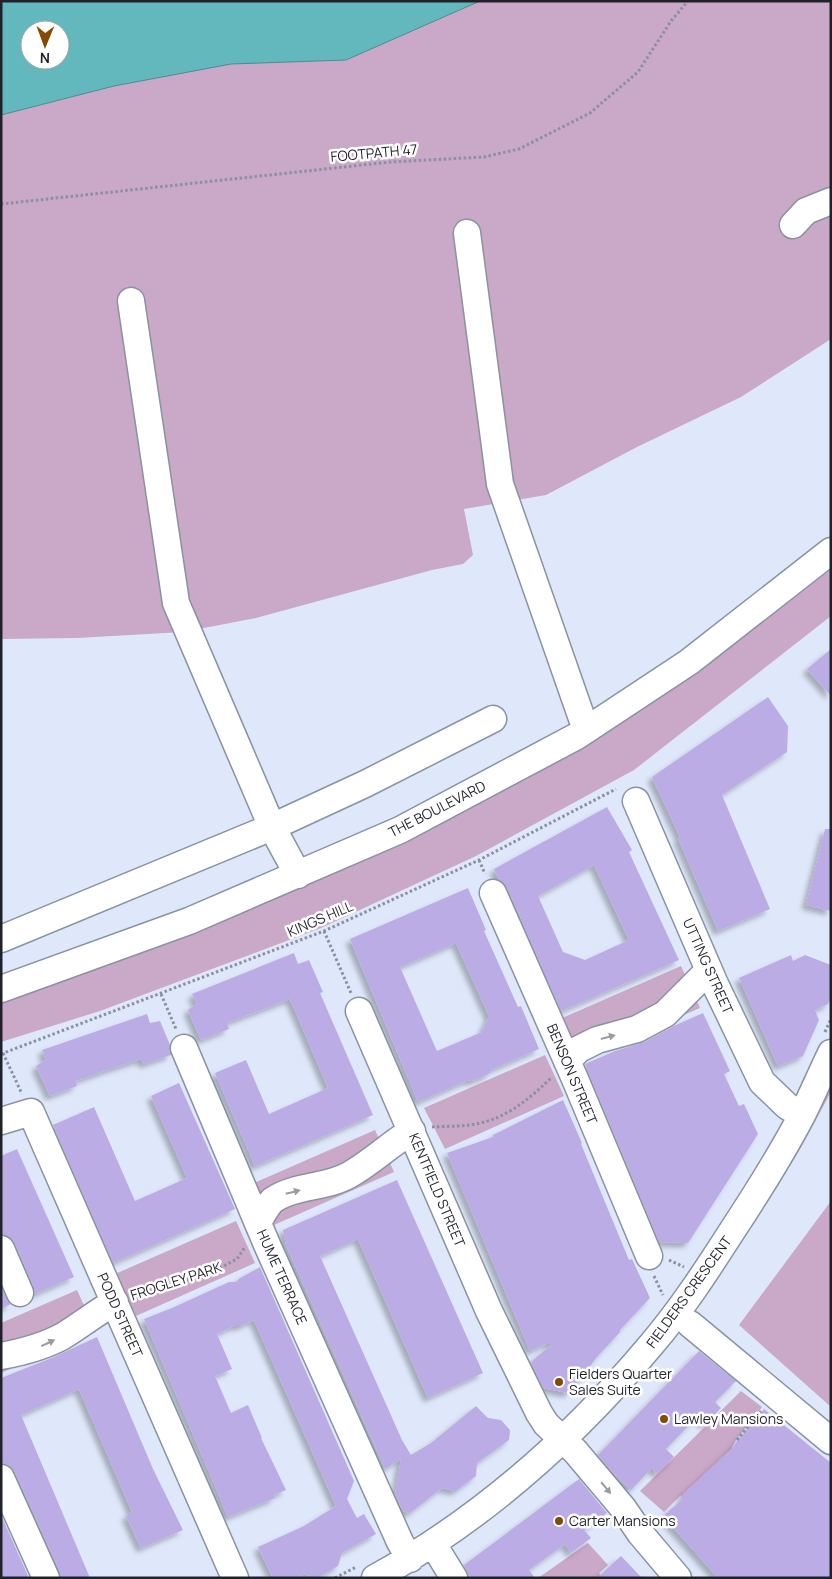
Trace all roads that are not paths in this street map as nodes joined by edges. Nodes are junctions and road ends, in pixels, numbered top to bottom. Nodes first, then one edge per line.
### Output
1 (831, 200) edge
2 (793, 225) dead end
3 (467, 233) dead end
4 (131, 302) dead end
5 (831, 551) edge
6 (492, 719) dead end
7 (586, 730) junction
8 (636, 801) road end
9 (272, 827) junction
10 (298, 875) junction
11 (493, 893) dead end
12 (1, 939) edge
13 (709, 970) junction
14 (1, 989) edge
15 (359, 1011) road end
16 (184, 1048) road end
17 (831, 1053) edge
18 (567, 1061) junction
19 (802, 1115) junction
20 (1, 1121) edge
21 (412, 1131) junction
22 (258, 1222) junction
23 (1, 1248) edge
24 (649, 1256) dead end
25 (20, 1293) dead end
26 (115, 1302) junction
27 (690, 1324) dead end
28 (1, 1356) edge
29 (831, 1441) edge
30 (569, 1446) junction
31 (1, 1478) edge
32 (405, 1550) junction
33 (443, 1561) edge
34 (46, 1578) edge
35 (234, 1578) edge
36 (375, 1578) edge
37 (678, 1578) edge

1 - 2 street
3 - 7 street
4 - 9 street
5 - 7 street, THE BOULEVARD
6 - 9 street
7 - 10 street, THE BOULEVARD
8 - 13 street, UTTING STREET
9 - 10 street
9 - 12 street
10 - 14 street, THE BOULEVARD
11 - 18 street, BENSON STREET
18 -> 13 street
13 - 19 street, UTTING STREET
15 - 21 street, KENTFIELD STREET
16 - 22 street, HUME TERRACE
17 - 19 street, FIELDERS CRESCENT
18 - 24 street, BENSON STREET
19 - 30 street, FIELDERS CRESCENT
20 - 26 street, PODD STREET
22 -> 21 street
21 - 30 street, KENTFIELD STREET
22 - 32 street, HUME TERRACE
23 - 25 street
28 -> 26 street, FROGLEY PARK
26 - 35 street, PODD STREET
27 - 29 street
30 - 33 street, FIELDERS CRESCENT
30 -> 37 street, KENTFIELD STREET
31 - 34 street
32 - 33 street, FIELDERS CRESCENT
32 - 36 street, FIELDERS CRESCENT

